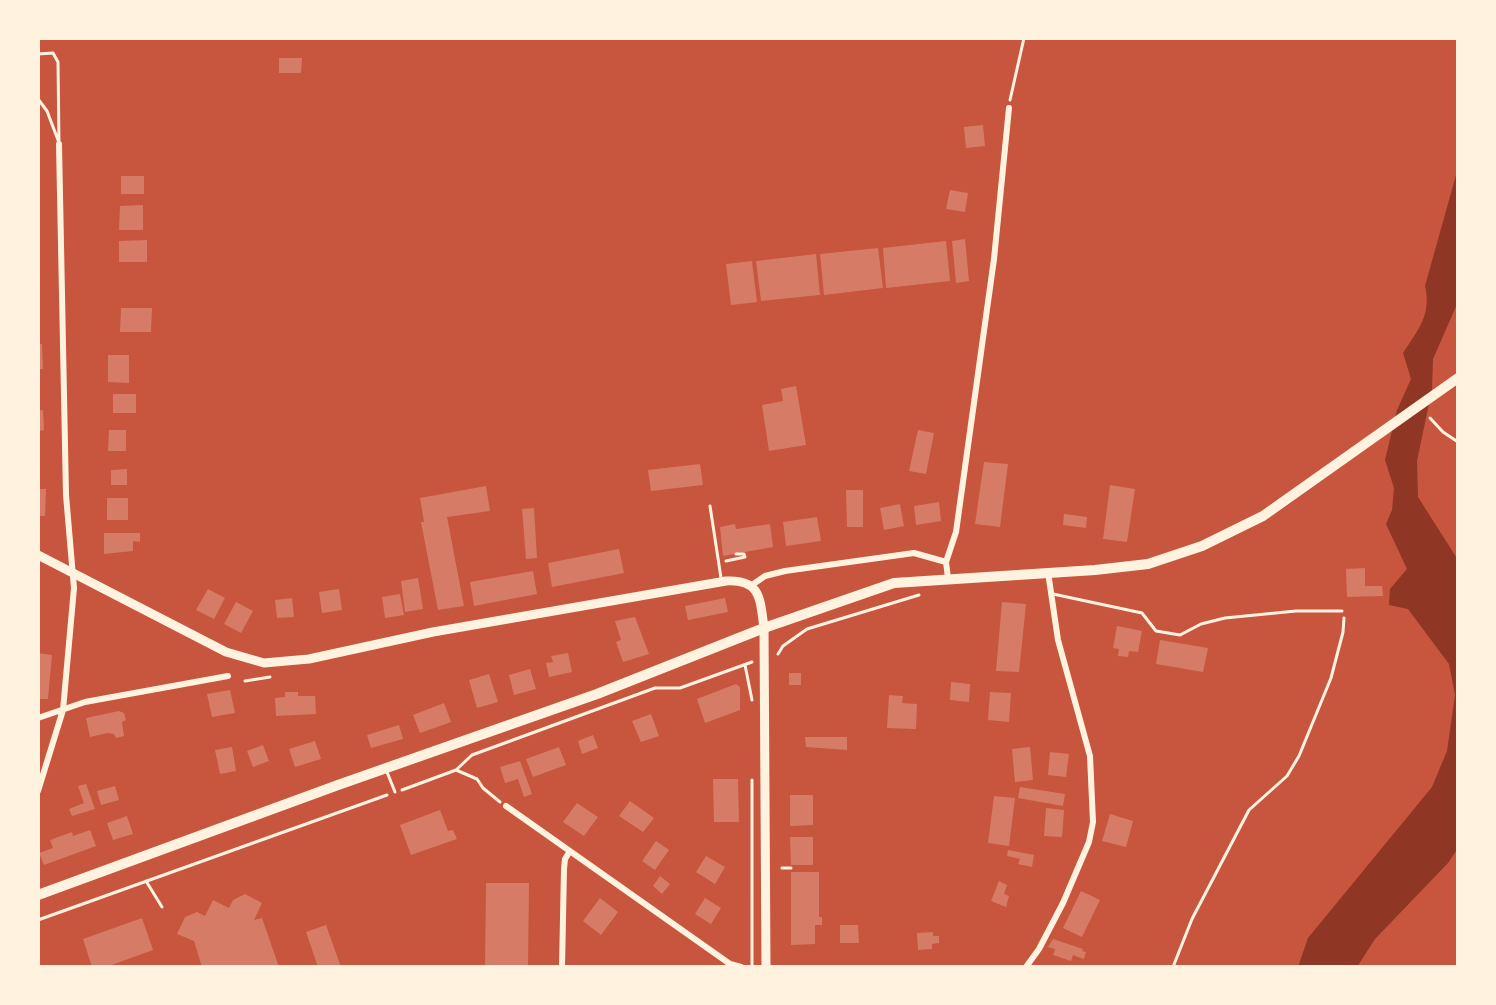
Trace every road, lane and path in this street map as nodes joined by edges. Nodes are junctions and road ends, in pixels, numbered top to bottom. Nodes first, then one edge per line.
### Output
1 (1024, 38) edge
2 (38, 54) edge
3 (38, 99) edge
4 (1009, 108) joint
5 (59, 144) junction
6 (1458, 378) edge
7 (1430, 418) dead end
8 (1458, 442) edge
9 (710, 506) dead end
10 (38, 555) edge
11 (730, 557) dead end
12 (722, 561) dead end
13 (946, 562) junction
14 (1048, 571) junction
15 (73, 572) junction
16 (948, 578) junction
17 (722, 581) junction
18 (752, 585) junction
19 (930, 593) dead end
20 (1050, 593) junction
21 (1342, 611) joint
22 (764, 628) junction
23 (778, 654) dead end
24 (228, 676) dead end
25 (270, 677) dead end
26 (245, 681) dead end
27 (753, 705) dead end
28 (63, 710) junction
29 (38, 718) edge
30 (386, 768) junction
31 (456, 770) junction
32 (752, 771) dead end
33 (38, 791) edge
34 (395, 792) junction
35 (506, 806) joint
36 (570, 851) junction
37 (782, 868) dead end
38 (791, 868) dead end
39 (146, 881) junction
40 (38, 895) edge
41 (162, 907) dead end
42 (38, 920) edge
43 (475, 967) edge
44 (485, 967) edge
45 (562, 967) edge
46 (741, 967) edge
47 (752, 967) edge
48 (766, 967) edge
49 (1026, 967) edge
50 (1173, 967) edge

1 - 4 path
2 - 5 lane
3 - 5 lane
4 - 13 street
5 - 15 street
6 - 14 main road
7 - 8 path
9 - 17 lane
10 - 15 main road
11 - 12 path
13 - 16 street
13 - 18 street
14 - 16 main road
14 - 20 street
15 - 17 main road
15 - 28 street
16 - 22 main road
17 - 18 main road
18 - 22 main road
19 - 23 path
20 - 21 lane
20 - 49 street
21 - 50 path
22 - 30 main road
22 - 48 main road
24 - 28 street
25 - 26 path
27 - 31 path
28 - 29 street
28 - 33 street
30 - 34 lane
30 - 40 main road
31 - 34 path
31 - 35 path
32 - 47 path
34 - 39 path
35 - 36 street
36 - 45 street
36 - 46 street
37 - 38 path
39 - 41 path
39 - 42 path
43 - 44 path

